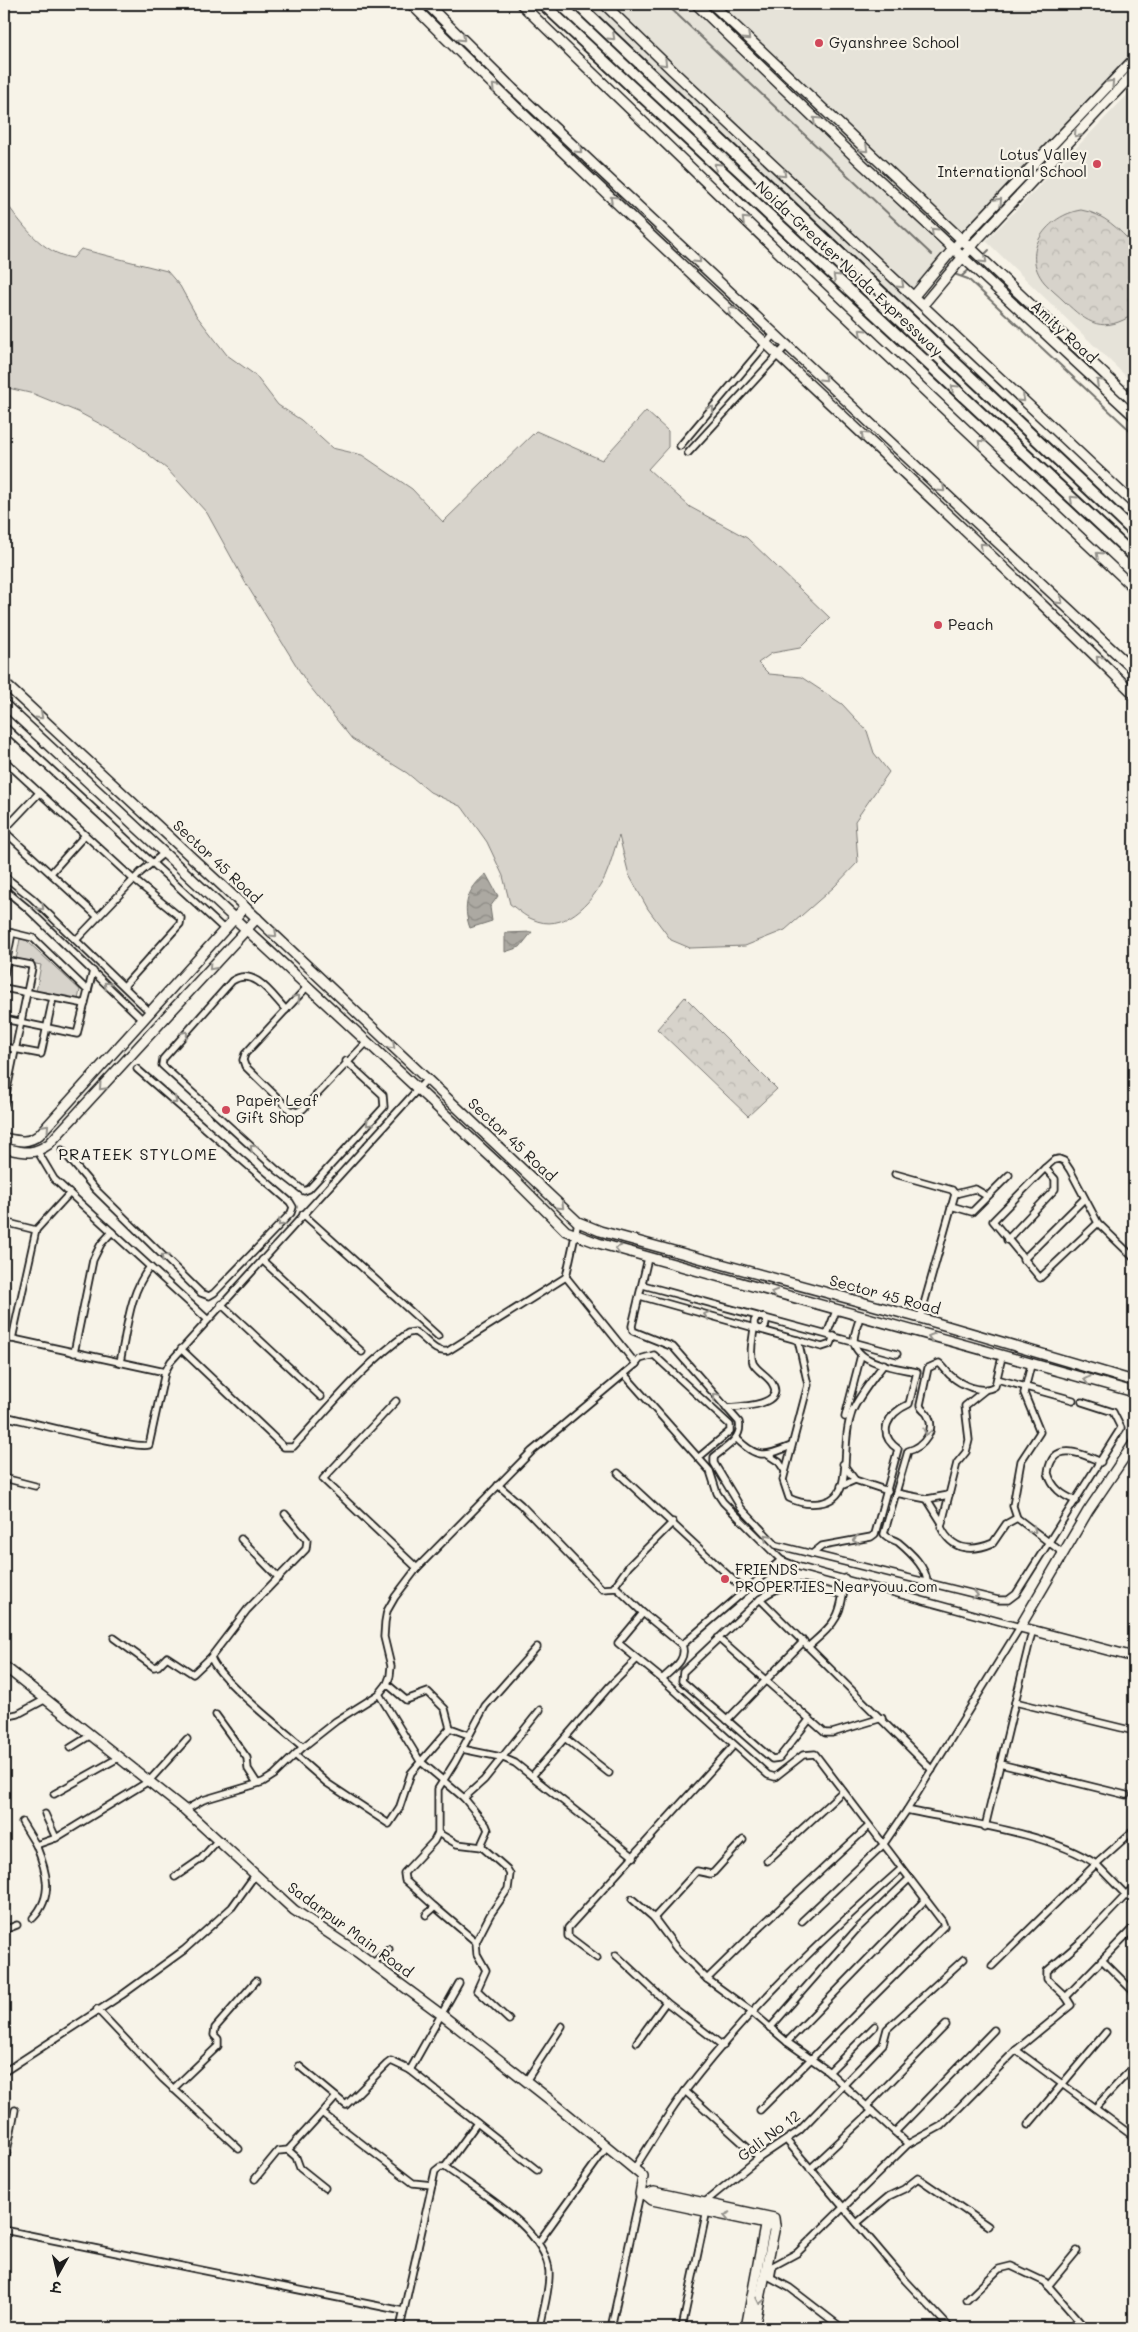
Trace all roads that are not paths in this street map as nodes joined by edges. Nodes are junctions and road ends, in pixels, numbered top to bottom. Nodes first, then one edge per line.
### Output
1 (411, 4) edge
2 (427, 4) edge
3 (521, 4) edge
4 (543, 4) edge
5 (577, 4) edge
6 (604, 4) edge
7 (696, 4) edge
8 (712, 4) edge
9 (1134, 59) edge
10 (1134, 73) edge
11 (962, 240) junction
12 (954, 248) junction
13 (970, 248) junction
14 (962, 256) junction
15 (914, 296) junction
16 (924, 305) junction
17 (776, 332) junction
18 (767, 344) junction
19 (788, 344) junction
20 (779, 356) junction
21 (1134, 402) edge
22 (1134, 416) edge
23 (680, 446) dead end
24 (688, 453) dead end
25 (1134, 504) edge
26 (1134, 532) edge
27 (1134, 556) edge
28 (1134, 588) edge
29 (1134, 670) edge
30 (4, 683) edge
31 (1134, 694) edge
32 (4, 704) edge
33 (4, 726) edge
34 (4, 760) edge
35 (39, 793) junction
36 (4, 831) edge
37 (85, 835) junction
38 (164, 853) junction
39 (151, 863) junction
40 (51, 873) junction
41 (4, 876) edge
42 (133, 880) junction
43 (4, 889) edge
44 (245, 906) junction
45 (97, 916) junction
46 (234, 918) junction
47 (257, 918) junction
48 (224, 929) junction
49 (246, 930) junction
50 (4, 931) edge
51 (12, 933) junction
52 (76, 940) junction
53 (5, 960) edge
54 (93, 971) junction
55 (4, 975) edge
56 (124, 986) junction
57 (307, 987) junction
58 (4, 988) edge
59 (88, 991) junction
60 (27, 993) junction
61 (53, 998) junction
62 (85, 1004) junction
63 (286, 1010) junction
64 (149, 1011) junction
65 (4, 1019) edge
66 (142, 1019) junction
67 (21, 1023) junction
68 (47, 1028) junction
69 (366, 1042) junction
70 (4, 1047) edge
71 (16, 1049) junction
72 (346, 1062) junction
73 (137, 1069) dead end
74 (7, 1074) edge
75 (427, 1079) junction
76 (417, 1089) junction
77 (4, 1104) edge
78 (4, 1138) edge
79 (4, 1148) edge
80 (62, 1150) dead end
81 (38, 1152) junction
82 (1045, 1168) junction
83 (895, 1174) dead end
84 (1009, 1175) dead end
85 (69, 1194) junction
86 (955, 1194) junction
87 (987, 1196) junction
88 (1084, 1199) junction
89 (951, 1206) junction
90 (303, 1214) junction
91 (4, 1222) edge
92 (578, 1222) junction
93 (1098, 1223) junction
94 (36, 1230) junction
95 (112, 1232) junction
96 (575, 1236) junction
97 (1007, 1240) junction
98 (648, 1258) junction
99 (1134, 1258) edge
100 (262, 1260) junction
101 (1024, 1260) junction
102 (150, 1267) junction
103 (566, 1276) junction
104 (643, 1285) junction
105 (640, 1296) junction
106 (221, 1304) junction
107 (836, 1311) junction
108 (762, 1317) junction
109 (860, 1317) junction
110 (920, 1318) junction
111 (207, 1319) junction
112 (757, 1328) junction
113 (827, 1334) junction
114 (438, 1336) dead end
115 (834, 1336) junction
116 (4, 1337) edge
117 (12, 1339) junction
118 (798, 1340) junction
119 (854, 1341) junction
120 (181, 1349) junction
121 (362, 1352) dead end
122 (74, 1353) junction
123 (897, 1354) dead end
124 (862, 1355) junction
125 (1002, 1357) junction
126 (120, 1362) junction
127 (636, 1364) junction
128 (884, 1364) junction
129 (1032, 1365) junction
130 (165, 1372) junction
131 (624, 1374) junction
132 (997, 1379) junction
133 (1134, 1381) edge
134 (1025, 1387) junction
135 (985, 1390) junction
136 (1134, 1392) edge
137 (321, 1397) dead end
138 (396, 1400) dead end
139 (1073, 1400) dead end
140 (1082, 1402) dead end
141 (726, 1408) junction
142 (4, 1416) edge
143 (845, 1417) dead end
144 (736, 1438) junction
145 (1134, 1443) edge
146 (791, 1446) junction
147 (768, 1455) junction
148 (698, 1458) junction
149 (1101, 1462) junction
150 (843, 1464) junction
151 (785, 1472) junction
152 (618, 1473) dead end
153 (4, 1478) edge
154 (855, 1480) junction
155 (498, 1485) junction
156 (35, 1486) dead end
157 (842, 1486) junction
158 (888, 1490) junction
159 (896, 1493) junction
160 (949, 1495) junction
161 (927, 1499) junction
162 (1076, 1501) junction
163 (285, 1514) dead end
164 (1016, 1518) junction
165 (672, 1522) junction
166 (942, 1523) junction
167 (241, 1540) dead end
168 (1049, 1542) junction
169 (1062, 1553) junction
170 (812, 1554) junction
171 (781, 1560) junction
172 (417, 1568) junction
173 (279, 1578) junction
174 (846, 1578) junction
175 (927, 1584) junction
176 (614, 1587) junction
177 (744, 1590) junction
178 (843, 1595) junction
179 (760, 1599) junction
180 (643, 1613) junction
181 (1020, 1626) junction
182 (1032, 1632) junction
183 (114, 1638) dead end
184 (718, 1638) junction
185 (804, 1642) junction
186 (682, 1645) junction
187 (809, 1646) junction
188 (537, 1647) dead end
189 (211, 1657) junction
190 (1134, 1657) edge
191 (637, 1659) junction
192 (4, 1666) edge
193 (662, 1679) junction
194 (766, 1681) junction
195 (387, 1684) junction
196 (378, 1694) junction
197 (46, 1699) junction
198 (1015, 1702) junction
199 (540, 1710) dead end
200 (216, 1715) dead end
201 (4, 1717) edge
202 (882, 1718) junction
203 (727, 1720) junction
204 (809, 1720) junction
205 (450, 1728) junction
206 (1134, 1731) edge
207 (91, 1735) junction
208 (469, 1735) junction
209 (565, 1738) junction
210 (186, 1739) dead end
211 (734, 1745) junction
212 (303, 1747) junction
213 (70, 1748) dead end
214 (462, 1749) junction
215 (295, 1755) junction
216 (120, 1757) junction
217 (501, 1757) junction
218 (420, 1761) junction
219 (1000, 1764) junction
220 (932, 1770) junction
221 (609, 1773) dead end
222 (532, 1776) junction
223 (442, 1780) junction
224 (149, 1782) junction
225 (257, 1783) junction
226 (843, 1791) junction
227 (54, 1794) dead end
228 (1126, 1795) dead end
229 (464, 1798) junction
230 (185, 1810) junction
231 (907, 1810) junction
232 (45, 1814) dead end
233 (22, 1822) dead end
234 (869, 1826) junction
235 (985, 1827) junction
236 (1134, 1830) edge
237 (438, 1834) junction
238 (56, 1838) junction
239 (218, 1840) junction
240 (743, 1840) dead end
241 (36, 1845) junction
242 (884, 1845) junction
243 (482, 1847) junction
244 (634, 1857) junction
245 (767, 1861) dead end
246 (1096, 1864) junction
247 (901, 1869) junction
248 (255, 1875) junction
249 (175, 1877) dead end
250 (909, 1879) junction
251 (1134, 1886) edge
252 (1126, 1895) junction
253 (632, 1899) dead end
254 (926, 1900) junction
255 (1134, 1902) edge
256 (435, 1907) junction
257 (426, 1915) dead end
258 (33, 1918) dead end
259 (654, 1918) junction
260 (802, 1921) dead end
261 (17, 1925) dead end
262 (1134, 1927) edge
263 (4, 1930) edge
264 (476, 1942) junction
265 (389, 1949) dead end
266 (616, 1955) dead end
267 (597, 1958) dead end
268 (964, 1959) dead end
269 (1102, 1960) junction
270 (372, 1964) junction
271 (992, 1966) dead end
272 (707, 1979) junction
273 (256, 1981) dead end
274 (459, 1983) dead end
275 (1134, 1992) edge
276 (1066, 1997) junction
277 (666, 2002) junction
278 (97, 2009) junction
279 (752, 2012) junction
280 (442, 2015) junction
281 (509, 2020) dead end
282 (946, 2025) dead end
283 (562, 2026) dead end
284 (874, 2026) dead end
285 (770, 2028) junction
286 (994, 2030) dead end
287 (1106, 2032) dead end
288 (637, 2042) dead end
289 (787, 2042) junction
290 (724, 2046) junction
291 (1016, 2050) junction
292 (812, 2058) junction
293 (299, 2066) dead end
294 (1134, 2066) edge
295 (410, 2070) junction
296 (4, 2072) edge
297 (829, 2072) junction
298 (526, 2081) junction
299 (1064, 2084) junction
300 (844, 2085) junction
301 (173, 2089) junction
302 (685, 2091) junction
303 (336, 2097) junction
304 (869, 2108) junction
305 (1095, 2108) junction
306 (14, 2110) dead end
307 (760, 2110) dead end
308 (322, 2113) junction
309 (477, 2123) junction
310 (1028, 2126) dead end
311 (895, 2132) junction
312 (1134, 2137) edge
313 (786, 2140) junction
314 (908, 2144) junction
315 (607, 2147) junction
316 (239, 2149) dead end
317 (288, 2150) junction
318 (759, 2158) junction
319 (4, 2167) edge
320 (445, 2167) junction
321 (634, 2169) junction
322 (810, 2169) junction
323 (537, 2170) dead end
324 (255, 2179) dead end
325 (432, 2185) junction
326 (326, 2188) dead end
327 (643, 2194) junction
328 (707, 2206) junction
329 (844, 2208) junction
330 (857, 2223) junction
331 (988, 2226) dead end
332 (4, 2230) edge
333 (538, 2244) junction
334 (1077, 2251) dead end
335 (764, 2275) junction
336 (1048, 2286) junction
337 (967, 2300) dead end
338 (403, 2311) junction
339 (400, 2328) edge
340 (540, 2328) edge
341 (611, 2328) edge
342 (682, 2328) edge
343 (746, 2328) edge
344 (754, 2328) edge
345 (842, 2328) edge
346 (950, 2328) edge
347 (1086, 2328) edge

18 -> 1 street
2 -> 17 street
28 -> 3 street
27 -> 4 highway, Noida-Greater Noida Expressway
5 -> 26 highway, Noida-Greater Noida Expressway
6 -> 15 street
12 -> 7 street, Amity Road
8 -> 11 street
11 -> 9 street
10 -> 13 street
11 - 12 street
11 - 13 street
12 - 14 street, Amity Road
12 - 15 street
13 - 14 street
13 -> 21 street
14 - 16 street
22 -> 14 street, Amity Road
15 - 16 street
16 -> 25 street
17 - 18 street
17 - 19 street
18 - 20 street
23 -> 18 street
19 - 20 street
19 -> 29 street
20 - 24 street
31 -> 20 street
30 -> 44 street, Sector 45 Road
32 - 38 street, Sector 45 Road
33 - 39 street
34 - 35 street
35 - 36 street
35 - 37 street
36 - 40 street
37 - 40 street
37 - 42 street
38 - 39 street
38 - 46 street, Sector 45 Road
39 - 42 street
39 - 48 street
40 - 45 street
41 -> 52 street
42 - 45 street
42 - 56 street
43 - 54 street
44 - 46 street
44 - 47 street, Sector 45 Road
45 - 52 street
46 - 48 street
46 - 49 street, Sector 45 Road
47 - 49 street
47 -> 75 street, Sector 45 Road
48 - 64 street
49 - 57 street, Sector 45 Road
49 -> 81 street
50 - 51 street
51 - 53 street
51 - 59 street
52 - 56 street
53 - 55 street
53 - 60 street
54 - 59 street
66 -> 54 street
56 - 64 street
63 -> 57 street
57 - 69 street, Sector 45 Road
58 - 60 street
59 - 62 street
60 - 61 street
60 - 67 street
61 - 62 street
61 - 68 street
62 - 68 street
63 - 72 street
72 -> 63 street
64 - 66 street
65 - 67 street
78 -> 66 street
67 - 68 street
67 - 71 street
68 - 71 street
69 - 72 street
69 - 76 street, Sector 45 Road
70 - 71 street
71 - 74 street
73 -> 80 street
74 - 77 street
75 - 76 street
75 -> 92 street, Sector 45 Road
76 - 90 street
76 - 96 street, Sector 45 Road
79 - 81 street
81 - 85 street
82 - 88 street
82 - 97 street
82 - 97 street
83 - 86 street
84 - 87 street
85 - 94 street
85 - 95 street
86 - 87 street
86 - 89 street
87 - 89 street
88 - 93 street
88 - 101 street
89 - 110 street
90 - 100 street
90 - 114 street
91 - 94 street
92 - 96 street
92 - 110 street, Sector 45 Road
93 - 99 street
93 - 101 street
94 - 117 street
95 - 102 street
95 - 122 street
98 -> 96 street, Sector 45 Road
96 - 103 street
97 - 101 street
98 - 104 street
107 -> 98 street, Sector 45 Road
100 - 106 street
100 - 121 street
102 - 111 street
102 - 126 street
103 - 120 street
103 - 127 street
104 - 105 street
104 - 108 street
112 -> 105 street
141 -> 105 street
106 - 111 street
106 - 137 street
107 - 109 street, Sector 45 Road
107 - 113 street
108 - 112 street
108 - 113 street
109 - 119 street
125 -> 109 street, Sector 45 Road
110 - 133 street, Sector 45 Road
111 - 120 street
112 - 118 street
112 - 141 street
113 - 115 street
115 - 118 street
115 - 119 street
116 - 117 street
117 - 122 street
118 - 146 street
119 - 123 street
119 - 124 street
120 - 130 street
122 - 126 street
124 - 128 street
124 - 143 street
125 - 129 street, Sector 45 Road
125 - 132 street
126 - 130 street
127 - 131 street
127 - 148 street
128 - 150 street
128 - 158 street
129 - 134 street
136 -> 129 street, Sector 45 Road
130 - 142 street
131 - 148 street
131 - 155 street
132 - 134 street
132 - 135 street
134 - 139 street
134 - 164 street
135 -> 159 street
135 - 160 street
138 - 172 street
140 - 149 street
141 - 144 street
144 - 147 street
170 -> 144 street
145 - 169 street
146 - 147 street
146 - 151 street
147 - 151 street
148 - 171 street
149 - 162 street
149 - 162 street
150 - 154 street
150 - 157 street
151 - 157 street
152 - 165 street
153 - 156 street
154 - 157 street
154 - 158 street
155 - 172 street
155 - 176 street
158 -> 170 street
159 - 161 street
159 - 175 street
160 - 161 street
160 - 166 street
161 - 166 street
162 - 168 street
163 - 173 street
164 - 166 street
164 -> 168 street
165 - 176 street
165 - 177 street
167 - 173 street
168 - 169 street
175 -> 168 street
169 - 181 street
170 - 175 street
171 - 174 street
171 - 177 street
172 - 195 street
173 - 189 street
174 - 178 street
174 - 181 street
176 - 180 street
177 - 186 street
178 - 179 street
178 - 187 street
179 - 184 street
179 - 185 street
180 - 186 street
180 - 191 street
181 - 182 street
181 - 220 street
182 - 190 street
182 - 198 street
183 - 189 street
184 - 194 street
184 - 203 street
185 - 187 street
185 - 194 street
186 - 193 street
187 - 202 street
188 - 208 street
189 - 212 street
191 - 193 street
191 - 209 street
192 - 197 street, Sadarpur Main Road
193 - 211 street
194 - 203 street
194 - 204 street
195 - 196 street
195 - 205 street
196 - 212 street
196 - 218 street
197 - 201 street
197 - 207 street, Sadarpur Main Road
198 - 206 street
198 - 219 street
199 - 217 street
200 - 225 street
202 - 204 street
202 - 220 street
203 - 204 street
205 - 208 street
205 - 218 street
207 - 213 street
207 - 216 street, Sadarpur Main Road
208 - 214 street
209 - 221 street
209 - 222 street
210 - 224 street
211 - 226 street
211 - 244 street
212 - 215 street
214 - 217 street
214 - 223 street
215 - 218 street
215 - 225 street
216 - 224 street, Sadarpur Main Road
216 - 227 street
217 - 222 street
217 - 229 street
218 - 223 street
219 - 228 street
219 - 235 street
220 - 231 street
222 - 244 street
223 - 229 street
223 - 237 street
224 - 230 street, Sadarpur Main Road
224 - 238 street
225 - 230 street
226 - 234 street
226 - 245 street
229 - 243 street
230 - 239 street, Sadarpur Main Road
231 - 235 street
231 - 242 street
232 - 238 street
233 - 241 street
234 - 242 street
234 - 272 street
235 - 246 street
236 - 246 street
237 - 243 street
237 - 256 street
238 - 241 street
239 - 248 street, Sadarpur Main Road
239 - 249 street
240 - 259 street
241 - 258 street
242 - 247 street
242 - 260 street
243 - 264 street
244 - 267 street
246 - 252 street
246 - 271 street
247 - 250 street
247 - 279 street
248 - 270 street, Sadarpur Main Road
248 - 278 street
250 - 254 street
250 - 285 street
251 - 252 street
252 - 255 street
252 - 276 street
253 - 259 street
254 - 289 street
254 - 292 street
256 - 257 street
256 - 264 street
259 - 272 street
261 - 263 street
262 - 269 street
264 - 281 street
265 - 270 street
266 - 277 street
268 - 300 street, Gali No 12
269 - 275 street
269 - 276 street
270 - 280 street, Sadarpur Main Road
272 - 279 street
273 - 301 street
274 - 280 street
276 - 291 street
277 - 288 street
277 - 290 street
278 - 296 street
278 - 301 street
279 - 285 street
279 - 290 street
280 - 295 street
280 - 298 street, Sadarpur Main Road
282 - 304 street
283 - 298 street
284 - 297 street
285 - 289 street
286 - 311 street
287 - 299 street
289 - 292 street
290 - 302 street
291 - 299 street
291 - 314 street
292 - 297 street
292 - 307 street
293 - 303 street
294 - 305 street
295 - 303 street
295 - 309 street
297 - 300 street
298 - 315 street, Sadarpur Main Road
299 - 305 street
299 - 310 street
300 - 304 street
300 - 313 street, Gali No 12
301 - 316 street
302 - 318 street
302 - 321 street
303 - 308 street
304 - 311 street
304 - 322 street
305 - 312 street
306 - 319 street
308 - 317 street
308 - 325 street
309 - 320 street
309 - 323 street
311 - 314 street
313 - 318 street, Gali No 12
313 - 322 street
314 - 329 street
315 - 321 street, Sadarpur Main Road
315 - 333 street
317 - 324 street
317 - 326 street
318 - 328 street, Gali No 12
320 - 325 street
320 - 333 street
321 - 327 street
322 - 329 street
325 - 338 street
327 - 328 street
327 - 341 street
328 - 335 street
328 - 342 street
329 - 330 street
329 - 335 street
330 - 331 street
330 - 346 street
332 - 338 street
333 - 340 street
334 - 336 street
335 - 343 street
335 -> 344 street
335 - 345 street
336 - 337 street
336 - 347 street
338 - 339 street

